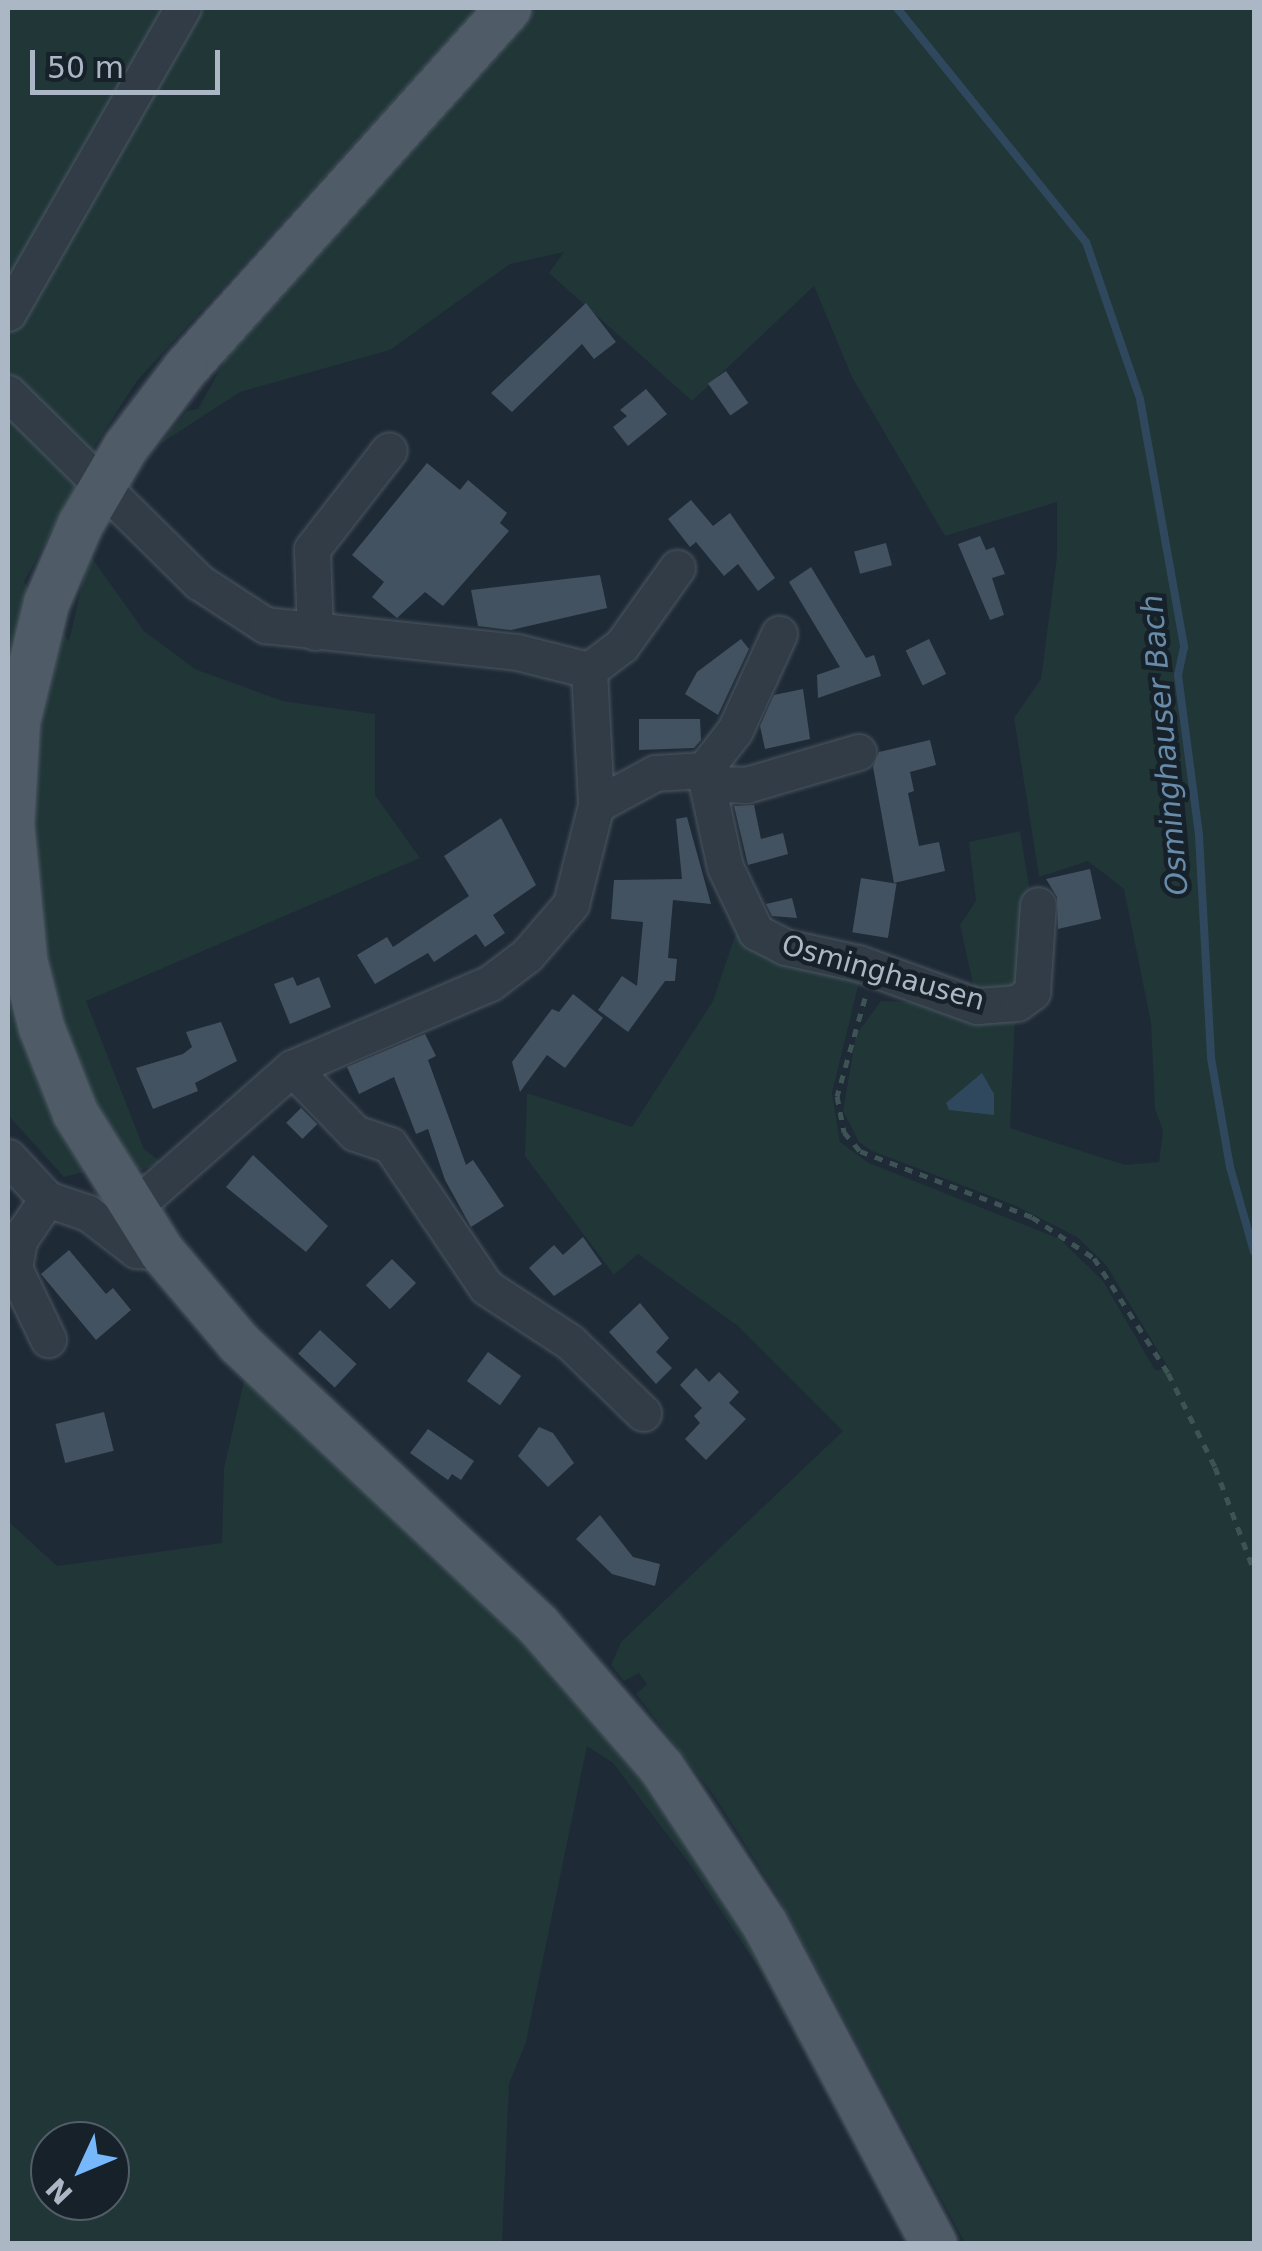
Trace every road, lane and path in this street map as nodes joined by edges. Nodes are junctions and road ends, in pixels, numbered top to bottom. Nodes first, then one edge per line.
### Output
1 (183, 8) edge
2 (508, 8) edge
3 (8, 313) edge
4 (8, 392) edge
5 (389, 450) dead end
6 (102, 483) junction
7 (677, 568) dead end
8 (315, 632) junction
9 (779, 634) dead end
10 (589, 670) junction
11 (858, 752) dead end
12 (705, 777) junction
13 (596, 805) junction
14 (1038, 906) dead end
15 (876, 969) junction
16 (292, 1068) junction
17 (8, 1157) edge
18 (46, 1199) junction
19 (132, 1209) junction
20 (162, 1252) junction
21 (11, 1268) edge
22 (48, 1338) dead end
23 (643, 1413) dead end
24 (1254, 1571) edge
25 (934, 2244) edge

1 - 3 street
2 - 6 main road
4 - 6 street
5 - 8 street
6 - 8 street
6 - 19 main road
7 - 10 street
8 - 10 street
9 - 12 street
10 - 13 street
11 - 12 street
12 - 13 street
12 - 15 street, Osminghausen
13 - 16 street
14 - 15 street, Osminghausen
15 - 24 path
16 - 19 street
16 - 23 street
17 - 18 street
18 - 20 street
18 - 21 street
19 - 20 main road
20 - 25 main road
21 - 22 street

